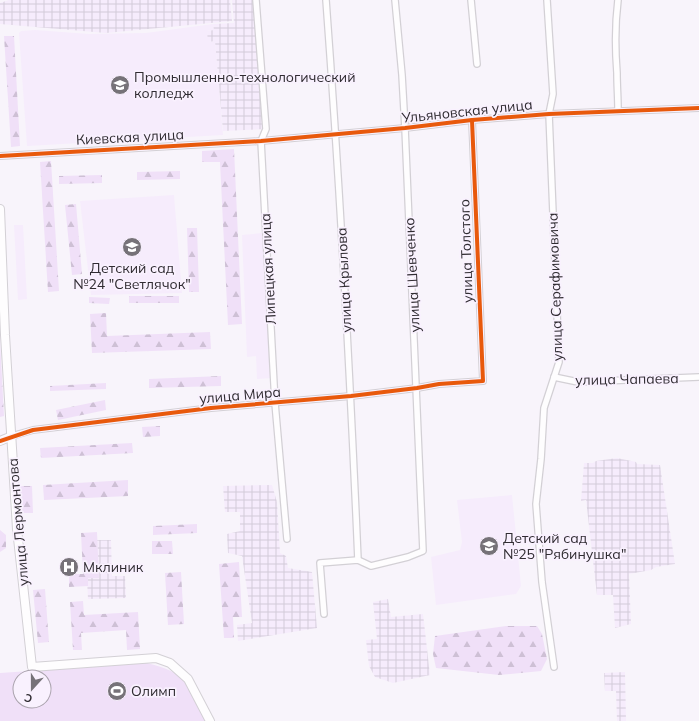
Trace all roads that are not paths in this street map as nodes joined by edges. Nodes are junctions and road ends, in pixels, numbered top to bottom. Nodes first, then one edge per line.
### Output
1 (256, 0) edge
2 (326, 0) edge
3 (395, 0) edge
4 (471, 0) edge
5 (547, 0) edge
6 (618, 0) edge
7 (477, 64) dead end
8 (699, 108) edge
9 (618, 110) junction
10 (549, 114) junction
11 (472, 120) junction
12 (405, 128) junction
13 (336, 135) junction
14 (262, 141) junction
15 (0, 156) edge
16 (0, 209) edge
17 (554, 377) junction
18 (699, 377) edge
19 (483, 381) joint
20 (417, 388) junction
21 (351, 396) junction
22 (275, 403) junction
23 (12, 436) junction
24 (0, 441) edge
25 (287, 539) dead end
26 (358, 560) junction
27 (324, 614) dead end
28 (554, 667) dead end
29 (210, 721) edge

1 - 14 street, Липецкая улица
2 - 13 street, улица Крылова
3 - 12 street, улица Шевченко
4 - 7 street
5 - 10 street, улица Серафимовича
6 - 9 street
8 - 9 street, Ульяновская улица
9 - 10 street, Ульяновская улица
10 - 11 street, Ульяновская улица
10 - 17 street, улица Серафимовича
11 - 12 street, Ульяновская улица
11 - 19 street, улица Толстого
12 - 13 street, Ульяновская улица
12 - 20 street, улица Шевченко
13 - 14 street, Ульяновская улица
13 - 21 street, улица Крылова
14 - 15 street, Киевская улица
14 - 22 street, Липецкая улица
16 - 23 street, улица Лермонтова
17 - 18 street, улица Чапаева
17 - 28 street, улица Серафимовича
19 - 20 street, улица Мира
20 - 21 street, улица Мира
20 - 26 street, улица Шевченко
21 - 22 street, улица Мира
21 - 26 street, улица Крылова
22 - 23 street, улица Мира
22 - 25 street, Липецкая улица
23 - 24 street, улица Мира
23 - 29 street, улица Лермонтова
26 - 27 street

